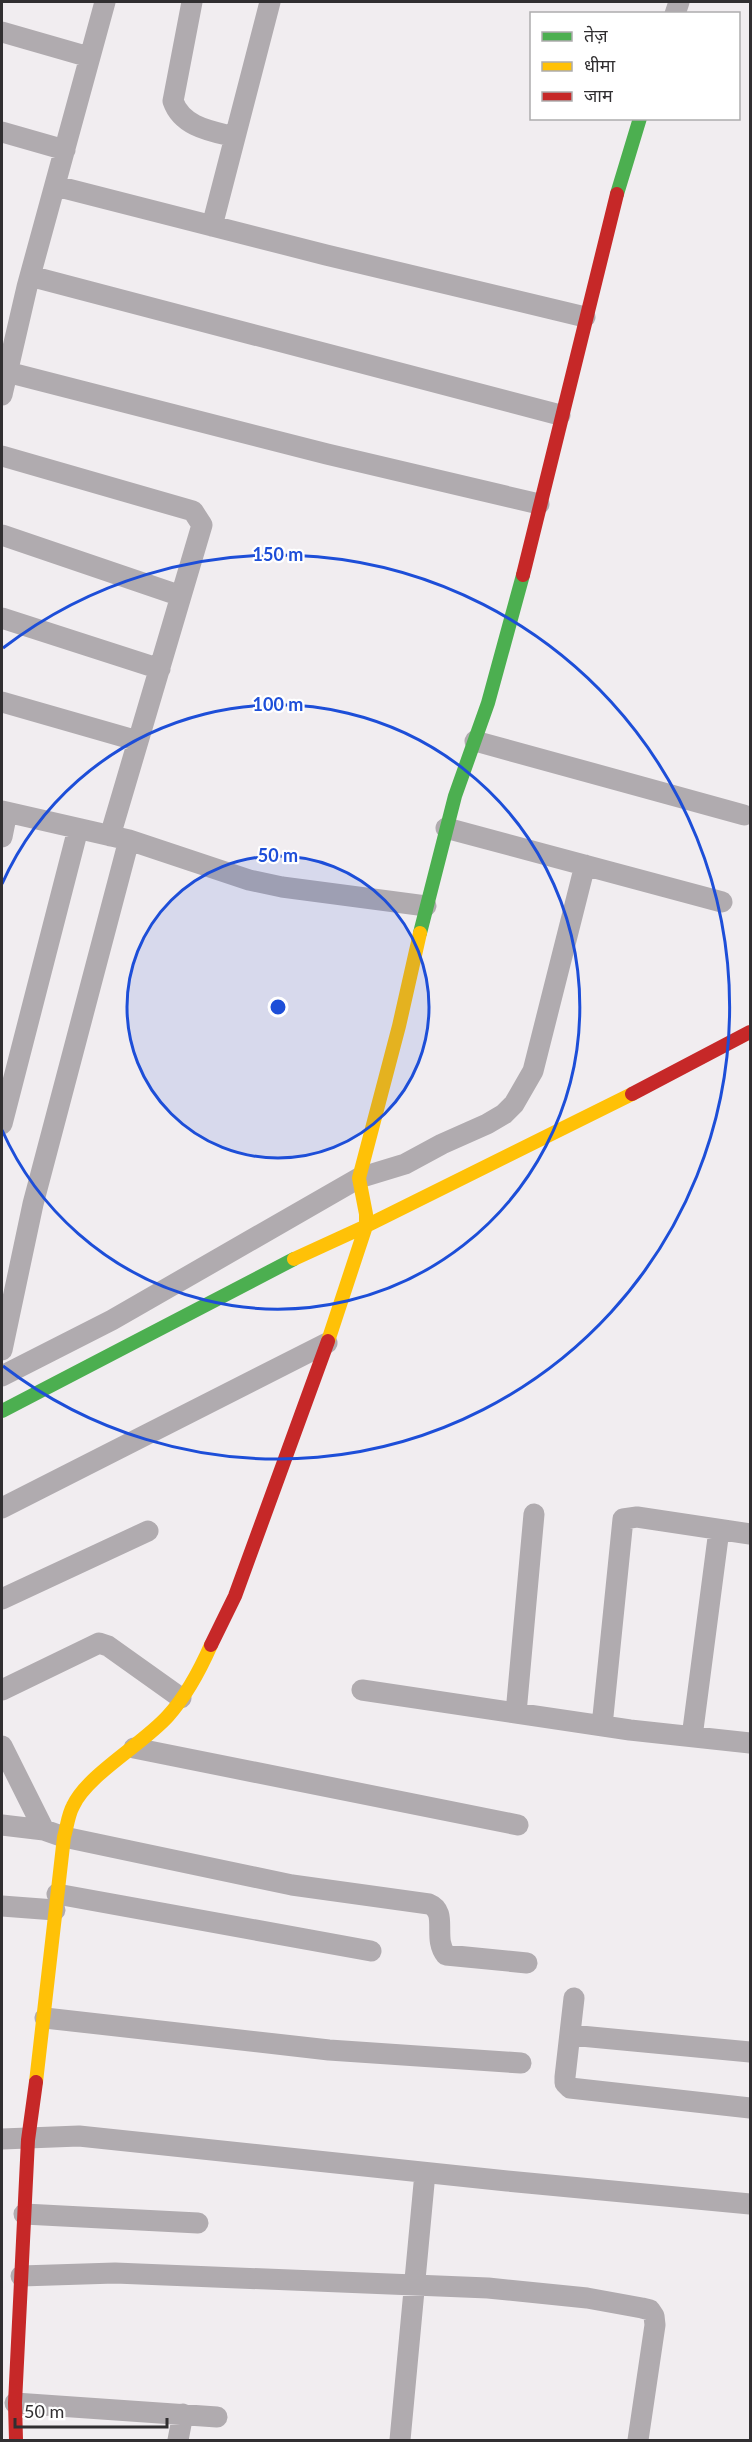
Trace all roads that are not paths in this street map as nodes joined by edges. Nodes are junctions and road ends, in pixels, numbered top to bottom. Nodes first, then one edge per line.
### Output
1 (105, 2) edge
2 (192, 2) edge
3 (270, 2) edge
4 (2, 32) edge
5 (89, 57) junction
6 (639, 120) edge
7 (2, 132) edge
8 (234, 137) junction
9 (65, 150) junction
10 (56, 186) junction
11 (212, 226) junction
12 (30, 276) junction
13 (585, 317) junction
14 (7, 372) junction
15 (2, 395) edge
16 (560, 415) junction
17 (2, 456) edge
18 (539, 504) junction
19 (2, 535) edge
20 (181, 596) junction
21 (2, 618) edge
22 (160, 669) junction
23 (2, 702) edge
24 (138, 741) junction
25 (475, 741) junction
26 (4, 811) edge
27 (744, 815) dead end
28 (446, 828) junction
29 (78, 829) junction
30 (2, 837) edge
31 (119, 838) junction
32 (585, 865) junction
33 (722, 902) dead end
34 (426, 906) junction
35 (750, 1032) edge
36 (2, 1124) edge
37 (359, 1186) junction
38 (366, 1226) junction
39 (327, 1343) junction
40 (2, 1350) edge
41 (2, 1376) edge
42 (2, 1411) edge
43 (2, 1508) edge
44 (534, 1514) dead end
45 (719, 1530) junction
46 (148, 1531) dead end
47 (750, 1534) edge
48 (2, 1599) edge
49 (2, 1690) edge
50 (362, 1690) dead end
51 (181, 1698) junction
52 (516, 1713) junction
53 (602, 1726) junction
54 (692, 1737) junction
55 (750, 1743) edge
56 (2, 1746) edge
57 (134, 1748) junction
58 (2, 1825) edge
59 (519, 1825) dead end
60 (44, 1830) junction
61 (64, 1837) junction
62 (56, 1902) junction
63 (2, 1906) edge
64 (371, 1951) dead end
65 (527, 1963) dead end
66 (574, 1998) dead end
67 (45, 2018) junction
68 (570, 2035) junction
69 (750, 2052) edge
70 (521, 2063) dead end
71 (750, 2108) edge
72 (2, 2139) edge
73 (28, 2140) junction
74 (425, 2173) junction
75 (750, 2204) edge
76 (24, 2214) junction
77 (198, 2223) dead end
78 (21, 2276) junction
79 (416, 2285) junction
80 (10, 2366) edge
81 (15, 2403) junction
82 (183, 2414) junction
83 (218, 2417) dead end
84 (16, 2440) edge
85 (178, 2440) edge
86 (400, 2440) edge
87 (638, 2440) edge

1 - 5 street
2 - 8 street
3 - 8 street
4 - 5 street
5 - 9 street
6 - 13 street
7 - 9 street
8 - 11 street
9 - 10 street
10 - 11 street
10 - 12 street
11 - 13 street
12 - 14 street
12 - 16 street
13 - 16 street
14 - 15 street
14 - 18 street
16 - 18 street
17 - 20 street
18 - 25 street
19 - 20 street
20 - 22 street
21 - 22 street
22 - 24 street
23 - 24 street
24 - 31 street
25 - 27 street
25 - 28 street
26 - 29 street
26 - 30 street
28 - 32 street
28 - 34 street
29 - 31 street
29 - 36 street
31 - 34 street
31 - 40 street
32 - 33 street
32 - 37 street
34 - 37 street
35 - 38 street
37 - 38 street
37 - 41 street
38 - 39 street
38 - 42 street
39 - 43 street
39 - 51 street
44 - 52 street
45 - 47 street
45 - 53 street
45 - 54 street
46 - 48 street
49 - 51 street
50 - 52 street
51 - 57 street
52 - 53 street
53 - 54 street
54 - 55 street
56 - 60 street
57 - 59 street
57 - 61 street
58 - 60 street
60 - 61 street
61 - 62 street
61 - 65 street
62 - 63 street
62 - 64 street
62 - 67 street
66 - 68 street
67 - 70 street
67 - 73 street
68 - 69 street
68 - 71 street
72 - 73 street
73 - 74 street
73 - 76 street
74 - 75 street
74 - 79 street
76 - 77 street
76 - 78 street
78 - 79 street
78 - 80 street
79 - 86 street
79 - 87 street
80 - 81 street
81 - 82 street
81 - 84 street
82 - 83 street
82 - 85 street

